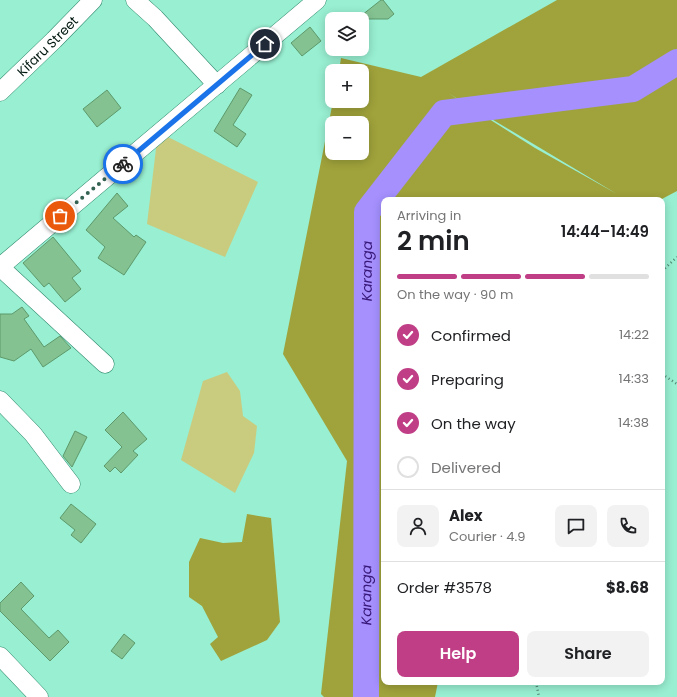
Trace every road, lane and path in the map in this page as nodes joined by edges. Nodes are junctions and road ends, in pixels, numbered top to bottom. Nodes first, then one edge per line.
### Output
1 (93, 0) edge
2 (135, 0) edge
3 (317, 0) edge
4 (217, 85) junction
5 (0, 92) edge
6 (677, 257) edge
7 (0, 267) edge
8 (665, 268) edge
9 (105, 364) dead end
10 (665, 376) edge
11 (677, 384) edge
12 (0, 400) edge
13 (71, 484) dead end
14 (0, 656) edge
15 (537, 685) edge
16 (39, 697) edge
17 (539, 697) edge

1 - 5 street, Kifaru Street
2 - 4 street
3 - 4 street
4 - 7 street
6 - 8 path
7 - 9 street
10 - 11 path
12 - 13 street
14 - 16 street
15 - 17 path

